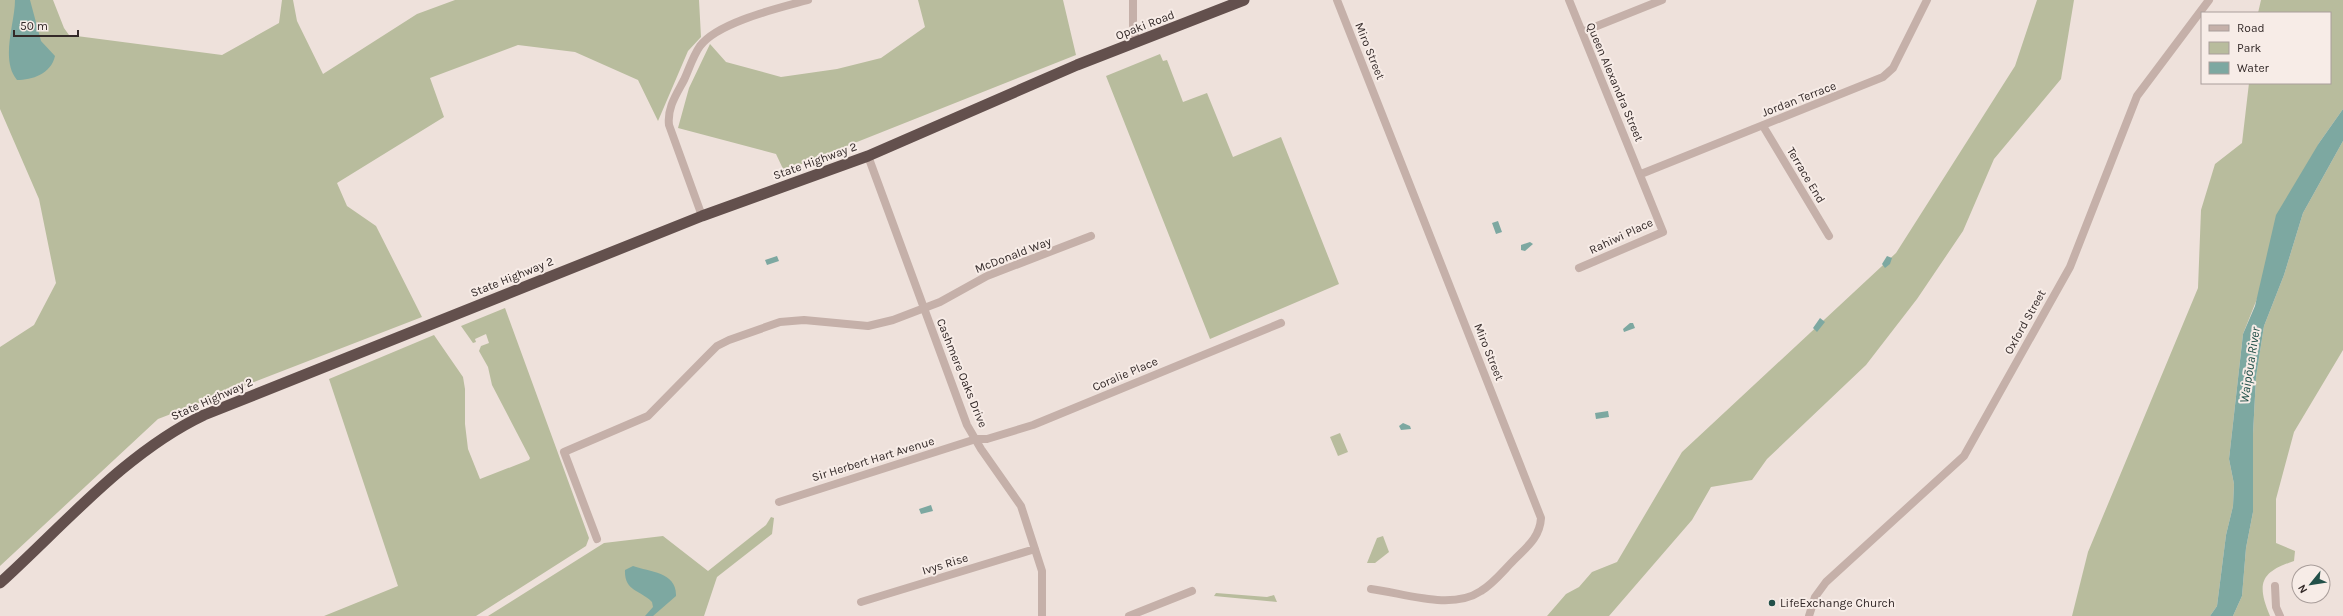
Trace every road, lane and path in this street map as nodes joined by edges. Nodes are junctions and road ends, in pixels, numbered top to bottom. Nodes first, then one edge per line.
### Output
1 (808, 0) edge
2 (1133, 0) edge
3 (1244, 0) edge
4 (1336, 0) edge
5 (1569, 0) edge
6 (1662, 0) edge
7 (1927, 0) edge
8 (2208, 0) edge
9 (1582, 32) junction
10 (1137, 43) junction
11 (1077, 65) joint
12 (1763, 126) junction
13 (868, 156) junction
14 (1641, 174) junction
15 (702, 216) junction
16 (1091, 236) dead end
17 (1829, 236) dead end
18 (1579, 268) dead end
19 (924, 310) junction
20 (1281, 323) dead end
21 (976, 439) junction
22 (778, 502) dead end
23 (597, 539) dead end
24 (1035, 549) junction
25 (0, 583) edge
26 (2275, 586) dead end
27 (1371, 589) dead end
28 (1192, 591) dead end
29 (861, 602) dead end
30 (1042, 616) edge
31 (1129, 616) edge
32 (1809, 616) edge
33 (2280, 616) edge

1 - 15 street
2 - 10 street
3 - 10 highway, Opaki Road
4 - 27 street, Miro Street
5 - 9 street, Queen Alexandra Street
6 - 9 street
7 - 12 street, Jordan Terrace
8 - 32 street, Oxford Street
9 - 14 street, Queen Alexandra Street
10 - 11 highway, Opaki Road
11 - 13 highway, State Highway 2
12 - 14 street, Jordan Terrace
12 - 17 street, Terrace End
13 - 15 highway, State Highway 2
13 - 19 street, Cashmere Oaks Drive
14 - 18 street, Rahiwi Place
15 - 25 highway, State Highway 2
16 - 19 street, McDonald Way
19 - 21 street, Cashmere Oaks Drive
19 - 23 street, McDonald Way
20 - 21 street, Coralie Place
21 - 22 street, Sir Herbert Hart Avenue
21 - 24 street, Cashmere Oaks Drive
24 - 29 street, Ivys Rise
24 - 30 street, Cashmere Oaks Drive
26 - 33 street
28 - 31 street

